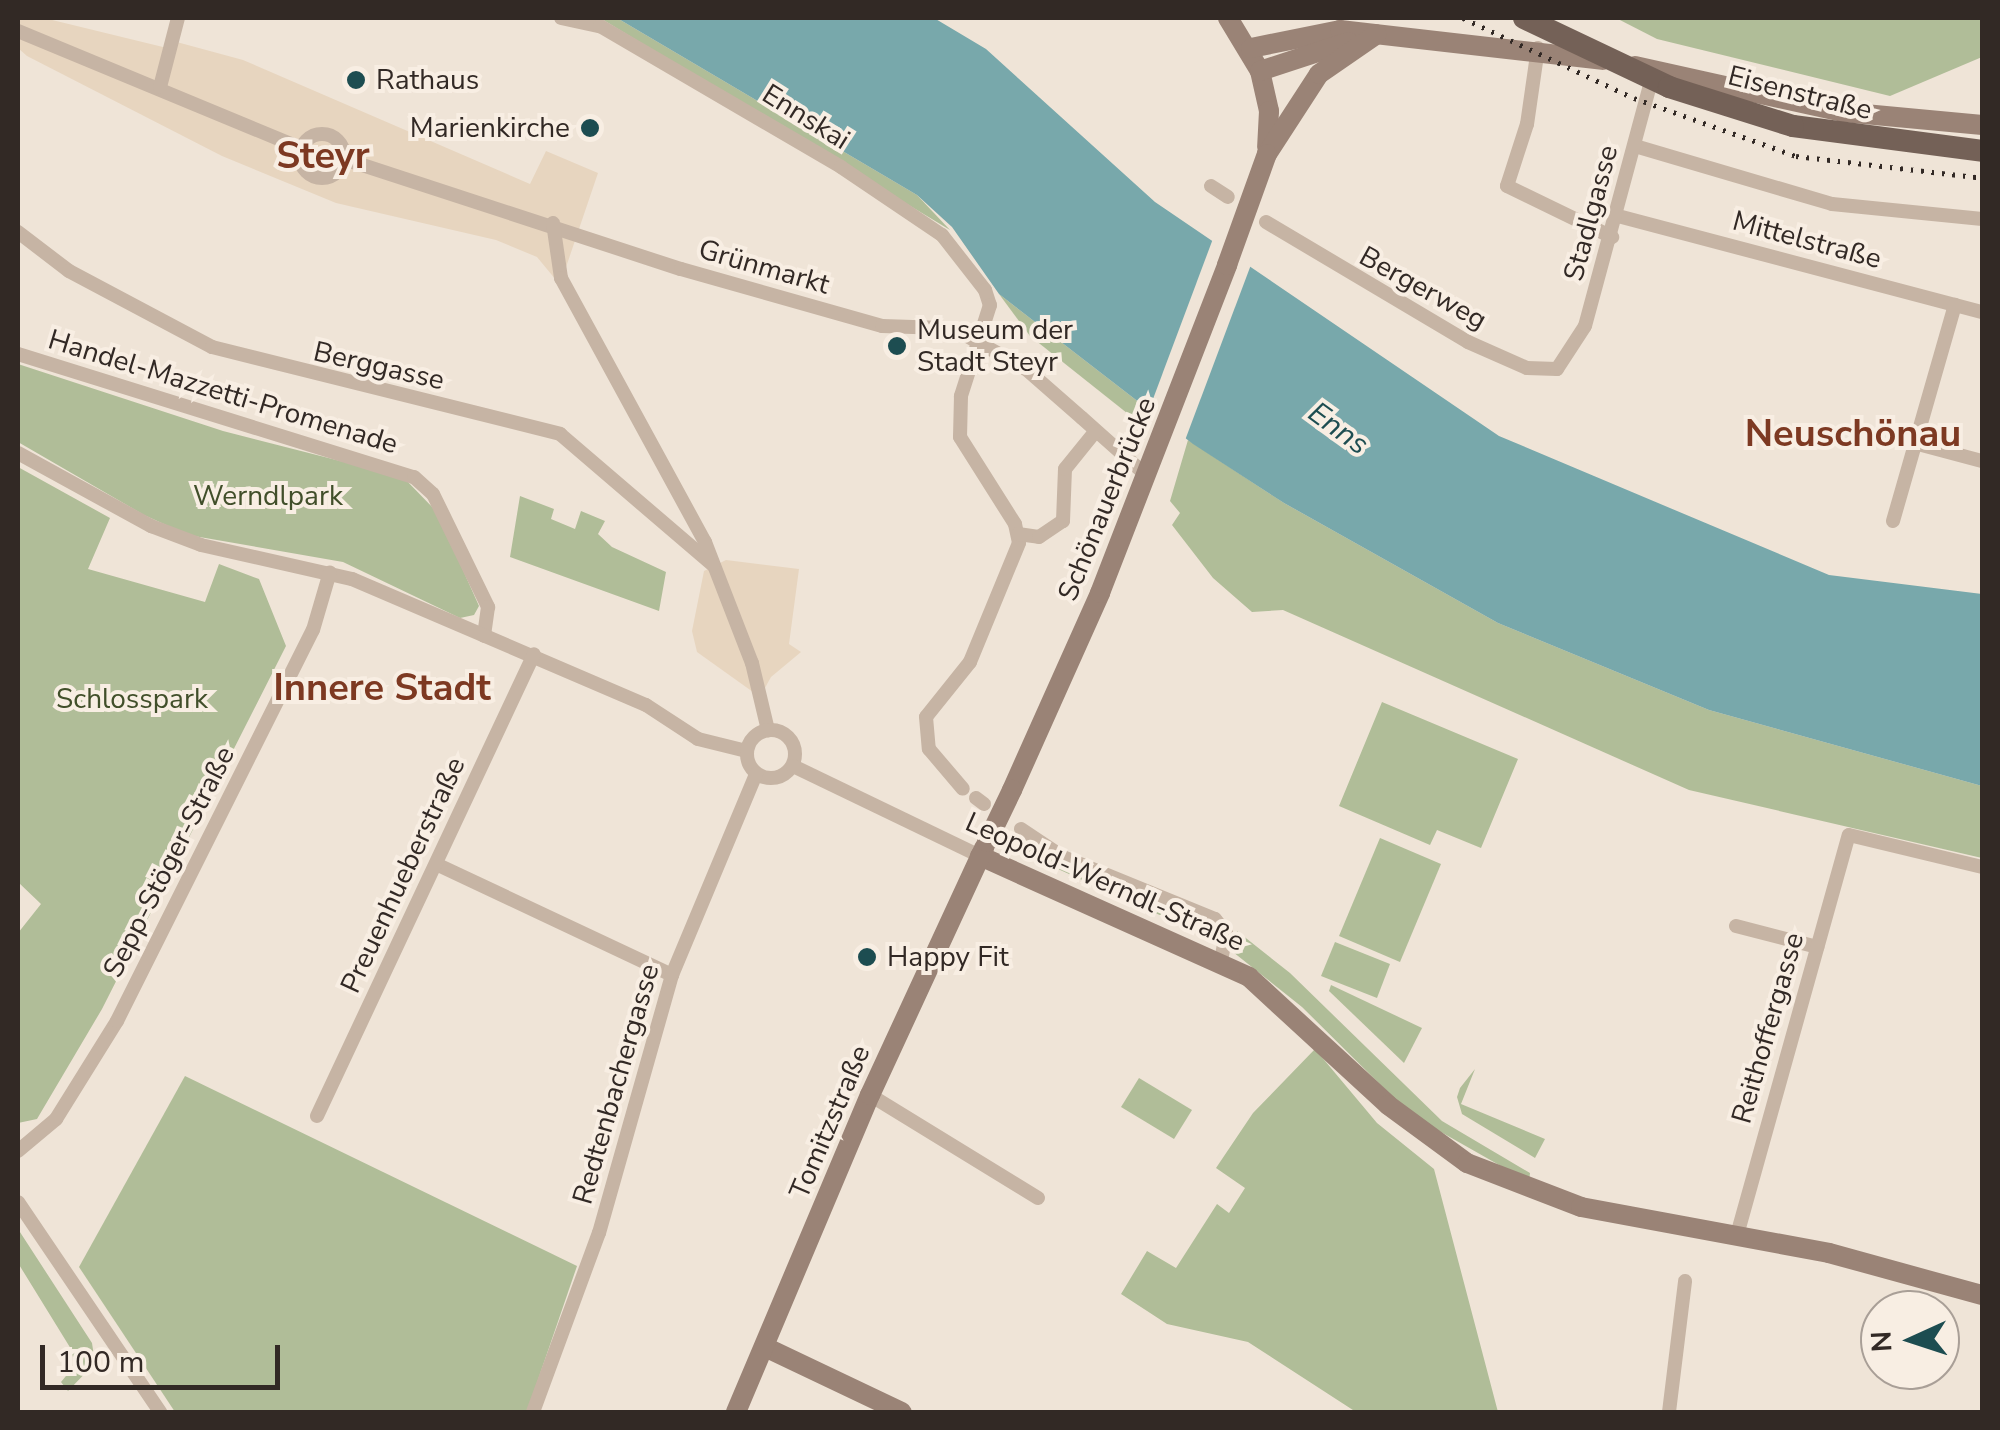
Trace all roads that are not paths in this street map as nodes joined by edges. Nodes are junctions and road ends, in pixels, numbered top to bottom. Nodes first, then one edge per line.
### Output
1 (178, 18) edge
2 (561, 18) edge
3 (1228, 18) edge
4 (1524, 18) edge
5 (18, 31) edge
6 (1376, 34) junction
7 (1251, 48) junction
8 (1538, 48) junction
9 (1260, 70) junction
10 (1654, 70) junction
11 (160, 87) junction
12 (1982, 125) edge
13 (1635, 146) junction
14 (300, 148) junction
15 (1982, 150) edge
16 (1267, 154) junction
17 (344, 159) junction
18 (1211, 186) dead end
19 (1228, 198) dead end
20 (1618, 216) junction
21 (1982, 218) edge
22 (1266, 222) dead end
23 (552, 224) junction
24 (18, 232) edge
25 (1612, 237) junction
26 (1955, 305) junction
27 (1982, 312) edge
28 (944, 328) dead end
29 (965, 335) dead end
30 (18, 354) edge
31 (1564, 364) joint
32 (1095, 432) junction
33 (1918, 444) junction
34 (18, 454) edge
35 (1982, 461) edge
36 (1147, 476) junction
37 (1893, 521) dead end
38 (1018, 534) junction
39 (714, 565) junction
40 (330, 572) junction
41 (484, 636) junction
42 (534, 654) junction
43 (768, 730) junction
44 (747, 752) junction
45 (793, 766) junction
46 (756, 774) junction
47 (974, 797) dead end
48 (1021, 829) dead end
49 (983, 849) junction
50 (436, 864) junction
51 (1982, 867) edge
52 (1736, 926) dead end
53 (1818, 948) junction
54 (1221, 960) junction
55 (672, 975) junction
56 (870, 1095) junction
57 (317, 1116) dead end
58 (18, 1151) edge
59 (1038, 1198) dead end
60 (18, 1202) edge
61 (1737, 1235) junction
62 (1685, 1281) dead end
63 (1982, 1295) edge
64 (767, 1348) junction
65 (160, 1412) edge
66 (533, 1412) edge
67 (736, 1412) edge
68 (902, 1412) edge
69 (1668, 1412) edge

1 - 11 street
2 - 38 street, Ennskai
3 - 7 street
4 - 15 main road, Eisenstraße, bridge
5 - 11 street
6 - 7 street, Eisenstraße
6 - 8 street, Eisenstraße
6 - 9 street, Eisenstraße
6 - 16 street
7 - 9 street
8 - 10 street, Eisenstraße
8 - 25 street
9 - 16 street
10 - 12 street, Eisenstraße
10 - 13 street, Stadlgasse
11 - 14 street
13 - 20 street, Stadlgasse
13 - 21 street
14 - 17 street
14 - 17 street
16 - 36 street, Schönauerbrücke, bridge
17 - 23 street, Grünmarkt
18 - 19 street
20 - 25 street, Stadlgasse
20 - 26 street, Mittelstraße
22 - 31 street, Bergerweg
23 - 28 street, Grünmarkt
23 - 39 street
24 - 39 street, Berggasse
25 - 31 street, Stadlgasse
26 - 27 street, Mittelstraße
26 - 33 street
29 - 32 street, bridge
30 - 41 street, Handel-Mazzetti-Promenade
32 - 36 street
32 - 38 street
33 - 35 street
33 - 37 street
34 - 40 street
36 - 49 street, Schönauerbrücke, bridge
38 - 47 street
39 - 43 street
40 - 41 street
40 - 58 street, Sepp-Stöger-Straße
41 - 42 street
42 - 44 street
42 - 50 street, Preuenhueberstraße
43 - 44 street
43 - 45 street
44 - 46 street
45 - 46 street
45 - 49 street, Leopold-Werndl-Straße
46 - 55 street, Redtenbachergasse
48 - 54 street
49 - 54 street, Leopold-Werndl-Straße
49 - 56 street, Tomitzstraße
50 - 55 street
50 - 57 street, Preuenhueberstraße
51 - 53 street, Reithoffergasse
52 - 53 street
53 - 61 street, Reithoffergasse
54 - 61 street, Leopold-Werndl-Straße
55 - 66 street, Redtenbachergasse
56 - 59 street
56 - 64 street, Tomitzstraße
60 - 65 street
61 - 63 street, Leopold-Werndl-Straße
62 - 69 street
64 - 67 street, Tomitzstraße
64 - 68 street

